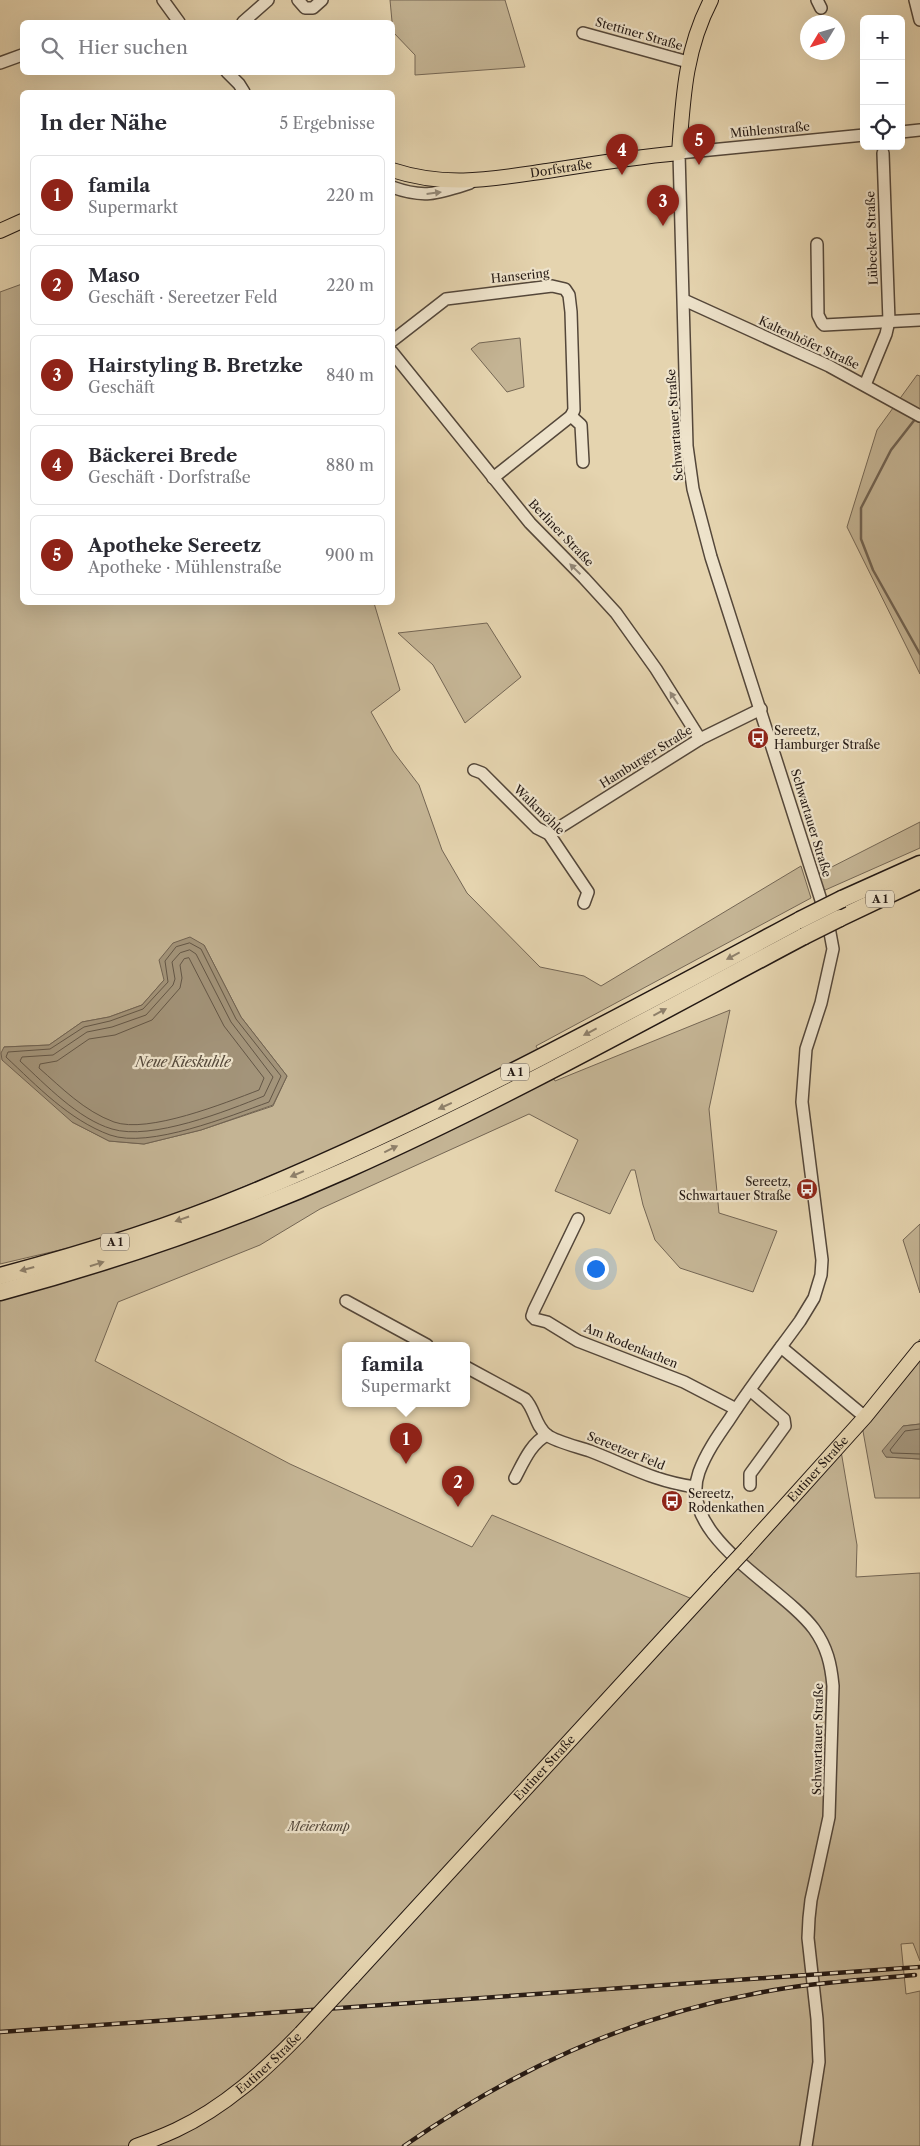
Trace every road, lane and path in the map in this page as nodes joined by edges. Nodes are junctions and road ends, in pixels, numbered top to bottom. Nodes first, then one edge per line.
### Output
1 (163, 0) edge
2 (268, 0) edge
3 (298, 0) edge
4 (322, 0) edge
5 (711, 0) edge
6 (915, 0) edge
7 (173, 20) edge
8 (245, 20) edge
9 (920, 20) edge
10 (583, 32) dead end
11 (20, 56) edge
12 (688, 62) junction
13 (0, 63) edge
14 (231, 75) edge
15 (243, 90) edge
16 (920, 130) edge
17 (905, 132) edge
18 (860, 136) edge
19 (679, 153) junction
20 (883, 153) dead end
21 (395, 171) edge
22 (474, 181) junction
23 (395, 188) edge
24 (20, 222) edge
25 (0, 231) edge
26 (817, 244) dead end
27 (684, 300) junction
28 (920, 320) edge
29 (889, 322) junction
30 (395, 339) edge
31 (395, 356) edge
32 (865, 386) junction
33 (571, 416) junction
34 (920, 416) edge
35 (583, 462) dead end
36 (493, 478) junction
37 (761, 709) junction
38 (700, 739) junction
39 (474, 770) dead end
40 (548, 834) junction
41 (920, 864) edge
42 (920, 880) edge
43 (584, 903) dead end
44 (802, 928) junction
45 (230, 1210) junction
46 (578, 1219) dead end
47 (0, 1276) edge
48 (0, 1292) edge
49 (346, 1301) dead end
50 (422, 1342) edge
51 (781, 1347) junction
52 (920, 1349) edge
53 (470, 1369) edge
54 (750, 1390) junction
55 (736, 1409) junction
56 (865, 1417) junction
57 (547, 1435) junction
58 (515, 1478) dead end
59 (750, 1486) dead end
60 (696, 1487) junction
61 (136, 2146) edge
62 (806, 2146) edge

1 - 7 street
2 - 8 street
3 - 4 street
5 - 12 main road
6 - 9 street
10 - 12 street, Stettiner Straße
11 - 13 street
12 - 19 main road
14 - 15 street
16 - 17 street
18 - 19 street, Mühlenstraße
19 - 22 main road, Dorfstraße
19 - 27 street, Schwartauer Straße
20 - 29 street, Lübecker Straße
21 - 22 main road, Dorfstraße
23 -> 22 street, Dorfstraße
24 - 25 main road
26 - 29 street
27 - 32 street, Kaltenhöfer Straße
27 - 37 street, Schwartauer Straße
28 - 29 street
29 - 32 street, Lübecker Straße
30 - 33 street, Hansering
31 - 36 street, Berliner Straße
32 - 34 street, Kaltenhöfer Straße
33 - 35 street
33 - 36 street
38 -> 36 street, Berliner Straße
37 - 38 street, Hamburger Straße
37 - 51 street, Schwartauer Straße
38 - 40 street, Hamburger Straße
39 - 40 street, Walkmöhle
40 - 43 street, Walkmöhle
41 - 44 highway, A 1, bridge
42 - 44 highway, A 1, bridge
44 - 45 highway, A 1
45 -> 47 highway, A 1
48 -> 45 highway, A 1
46 - 55 street, Am Rodenkathen
49 - 50 street
51 - 54 street, Schwartauer Straße
51 - 56 street
52 - 56 main road, Eutiner Straße
53 - 57 street
54 - 55 street, Schwartauer Straße
54 - 59 street
55 - 60 street, Schwartauer Straße
56 - 61 main road, Eutiner Straße, bridge
57 - 58 street
57 - 60 street, Sereetzer Feld
60 - 62 street, Schwartauer Straße

